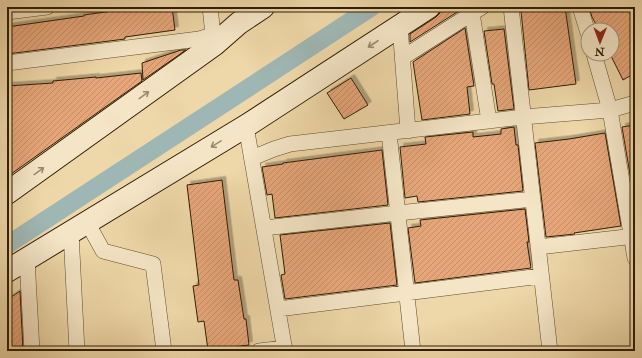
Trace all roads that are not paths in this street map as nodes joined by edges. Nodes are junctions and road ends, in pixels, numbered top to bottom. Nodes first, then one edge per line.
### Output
1 (47, 7) edge
2 (210, 7) edge
3 (263, 7) edge
4 (429, 7) edge
5 (511, 7) edge
6 (580, 7) edge
7 (477, 10) edge
8 (7, 12) edge
9 (585, 22) edge
10 (400, 26) junction
11 (214, 40) junction
12 (402, 58) junction
13 (596, 62) edge
14 (7, 63) edge
15 (635, 104) edge
16 (610, 110) junction
17 (523, 118) junction
18 (489, 121) junction
19 (246, 126) junction
20 (408, 131) junction
21 (389, 133) junction
22 (252, 158) junction
23 (7, 193) edge
24 (532, 200) junction
25 (398, 213) junction
26 (79, 227) junction
27 (264, 228) junction
28 (633, 236) edge
29 (538, 247) junction
30 (27, 258) junction
31 (635, 258) edge
32 (7, 271) edge
33 (541, 276) junction
34 (406, 293) junction
35 (278, 309) junction
36 (285, 349) edge
37 (32, 351) edge
38 (77, 351) edge
39 (164, 351) edge
40 (259, 351) edge
41 (412, 351) edge
42 (550, 351) edge

1 - 8 street
2 - 11 street
3 - 11 main road
4 - 10 main road
5 - 17 street
6 - 9 street
7 - 12 street
7 - 18 street
10 - 12 street
10 -> 19 main road
11 - 14 street
23 -> 11 main road
12 - 20 street
13 - 16 street
15 - 16 street
16 - 17 street
16 - 28 street
17 - 18 street
17 - 24 street
18 - 20 street
19 - 22 street
19 -> 26 main road
20 - 21 street
21 - 22 street
21 - 25 street
22 - 27 street
24 - 25 street
24 - 29 street
25 - 27 street
25 - 34 street
26 - 30 main road
26 - 38 street
26 - 39 street
27 - 35 street
28 - 29 street
28 - 31 street
29 - 33 street
30 - 32 main road
30 - 37 street
33 - 34 street
33 - 42 street
34 - 35 street
34 - 41 street
35 - 36 street
36 - 40 street

